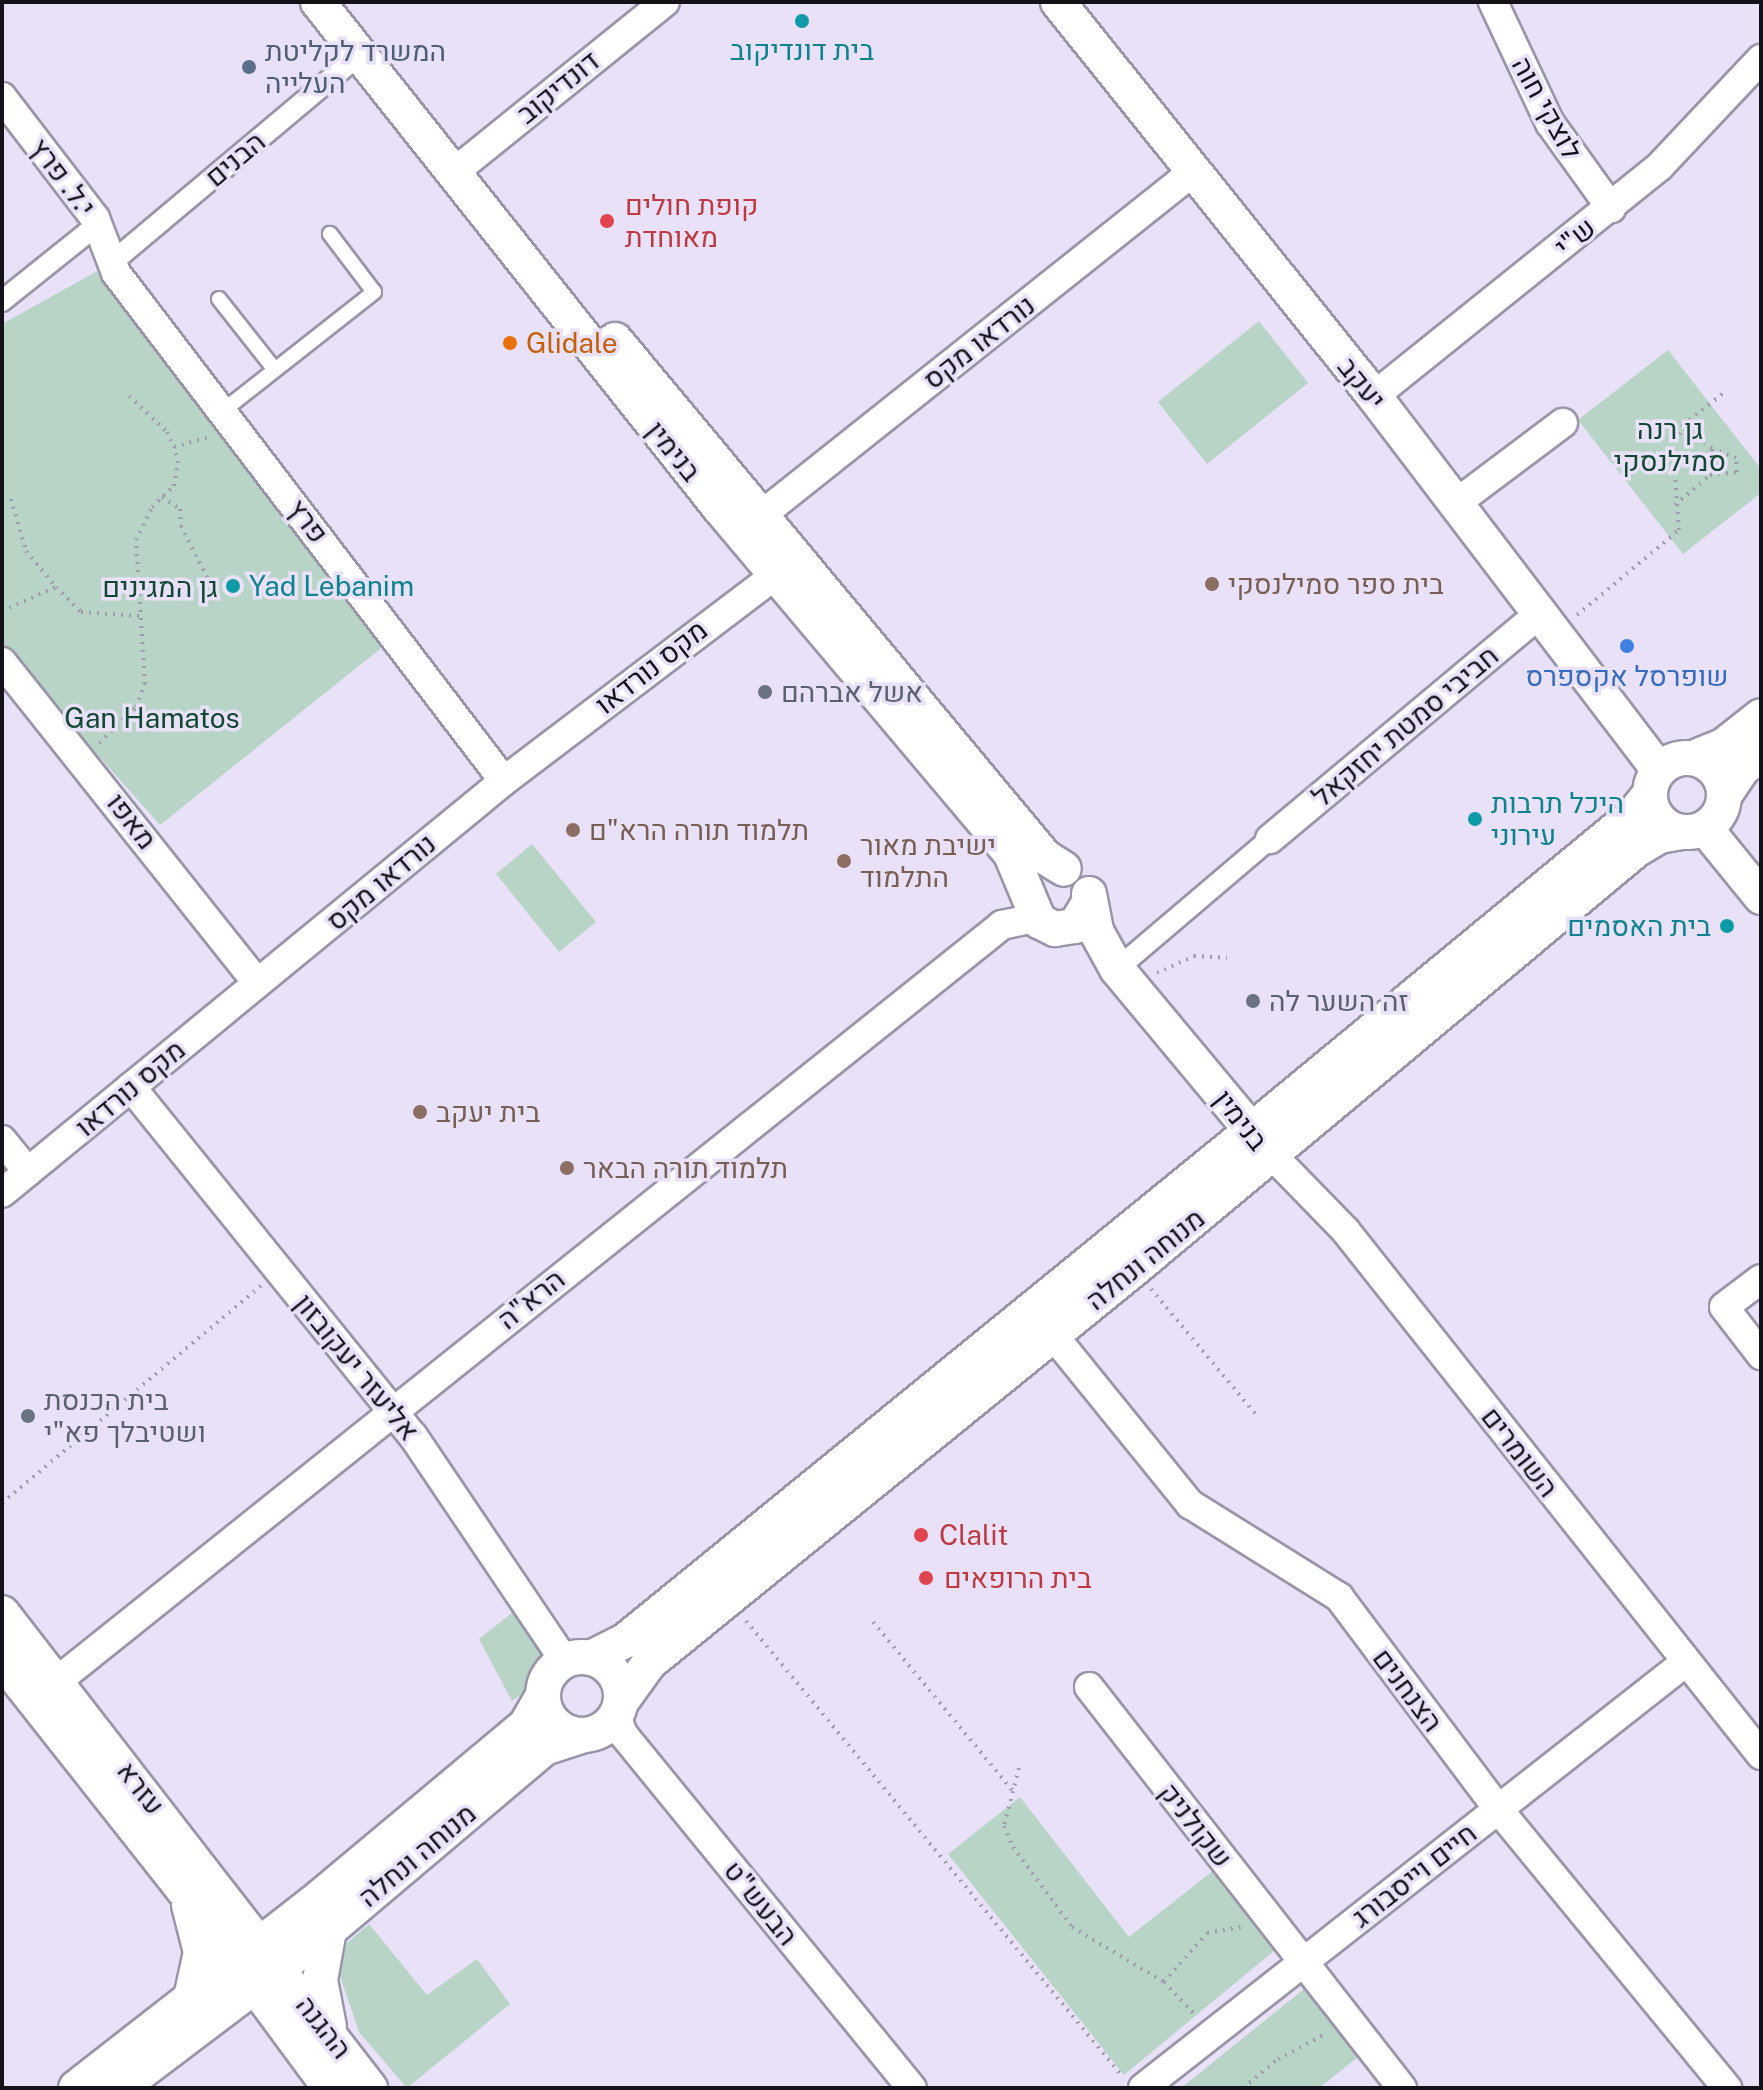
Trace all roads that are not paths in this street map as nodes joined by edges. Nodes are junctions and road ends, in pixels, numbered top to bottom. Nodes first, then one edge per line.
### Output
1 (318, 2) edge
2 (346, 2) edge
3 (665, 2) edge
4 (1058, 2) edge
5 (1493, 2) edge
6 (360, 54) junction
7 (1761, 59) edge
8 (2, 97) edge
9 (461, 167) junction
10 (1194, 171) junction
11 (1611, 208) junction
12 (98, 224) junction
13 (330, 234) dead end
14 (110, 264) junction
15 (219, 299) dead end
16 (2, 301) edge
17 (275, 370) junction
18 (1374, 396) junction
19 (231, 420) junction
20 (1563, 423) dead end
21 (1455, 504) junction
22 (719, 507) junction
23 (764, 513) junction
24 (788, 566) junction
25 (1548, 622) junction
26 (2, 662) edge
27 (1761, 716) edge
28 (1761, 754) edge
29 (1693, 758) junction
30 (504, 781) junction
31 (1654, 782) junction
32 (1724, 796) junction
33 (1693, 830) junction
34 (1270, 839) joint
35 (1064, 869) junction
36 (1761, 897) edge
37 (1090, 901) junction
38 (1040, 915) junction
39 (1124, 979) junction
40 (257, 983) junction
41 (131, 1087) junction
42 (2, 1140) edge
43 (1254, 1143) junction
44 (28, 1172) junction
45 (2, 1193) edge
46 (1761, 1279) edge
47 (1053, 1335) junction
48 (1761, 1355) edge
49 (393, 1409) junction
50 (2, 1613) edge
51 (578, 1659) junction
52 (2, 1660) edge
53 (1686, 1662) junction
54 (1089, 1687) dead end
55 (47, 1691) junction
56 (543, 1695) junction
57 (618, 1708) junction
58 (584, 1735) junction
59 (1761, 1755) edge
60 (1498, 1809) junction
61 (199, 1888) junction
62 (321, 1917) junction
63 (1304, 1963) junction
64 (256, 1964) junction
65 (191, 1998) junction
66 (331, 2035) junction
67 (184, 2039) junction
68 (295, 2040) junction
69 (76, 2088) edge
70 (120, 2088) edge
71 (330, 2088) edge
72 (370, 2088) edge
73 (912, 2088) edge
74 (1143, 2088) edge
75 (1402, 2088) edge
76 (1727, 2088) edge

1 - 6 street, בנימין
2 - 9 street, בנימין
3 - 9 street, דונדיקוב
4 - 10 street, יעקב
5 - 11 street, לוצקי חוה
6 - 9 street, בנימין
6 - 14 street, הבנים
7 - 11 street, ש"י
8 - 12 street, י.ל. פרץ
9 - 22 street, בנימין
9 - 23 street, בנימין
10 - 18 street, יעקב
10 - 23 street, נורדאו מקס
11 - 18 street, ש"י
12 - 14 street, י.ל. פרץ
12 - 16 street
13 - 17 lane
14 - 19 street, פרץ
15 - 17 lane
17 - 19 lane
18 - 21 street, יעקב
19 - 30 street, פרץ
20 - 21 street
21 - 25 street, יעקב
22 - 23 street
22 - 24 street, בנימין
23 - 24 street, בנימין
24 - 30 street, מקס נורדאו
24 - 35 street, בנימין
24 - 38 street, בנימין
25 - 31 street, יעקב
25 - 34 street, חביבי סמטת יחזקאל
26 - 40 street, מאפו
27 - 29 street
28 - 32 street
29 - 31 street
29 - 32 street
30 - 40 street, נורדאו מקס
31 - 33 street
31 - 43 street, מנוחה ונחלה
32 - 33 street
33 - 36 street
33 - 43 street, מנוחה ונחלה
34 - 39 street
35 - 37 street
35 - 38 street
37 - 38 street
37 - 39 street, בנימין
38 - 43 street, בנימין
38 - 49 street, הרא"ה
39 - 43 street, בנימין
40 - 41 street, מקס נורדאו
41 - 44 street, מקס נורדאו
41 - 49 street, אליעזר יעקובזון
42 - 44 street
43 - 47 street, מנוחה ונחלה
43 - 51 street, מנוחה ונחלה
43 - 53 street, השומרים
44 - 45 street, מקס נורדאו
46 - 48 street
47 - 57 street, מנוחה ונחלה
47 - 60 street, הצנחנים
49 - 51 street, אליעזר יעקובזון
49 - 55 street, הרא"ה
50 - 55 street, עזרא
51 - 56 street
51 - 57 street
52 - 55 street, עזרא
53 - 59 street, השומרים
53 - 60 street, חיים וייסבורג
54 - 63 street, שקולניק
55 - 61 street, עזרא
56 - 58 street
56 - 62 street, מנוחה ונחלה
57 - 58 street
57 - 73 street, הבעש"ט
58 - 62 street, מנוחה ונחלה
60 - 63 street, חיים וייסבורג
60 - 76 street, הצנחנים
61 - 62 street
61 - 64 street, עזרא
61 - 65 street
62 - 64 street, מנוחה ונחלה
62 - 66 street
63 - 74 street, חיים וייסבורג
63 - 75 street, שקולניק
64 - 65 street
64 - 66 street, ההגנה
64 - 67 street
64 - 68 street, ההגנה
65 - 69 street
66 - 72 street, ההגנה
67 - 68 street
67 - 70 street
68 - 71 street, ההגנה

